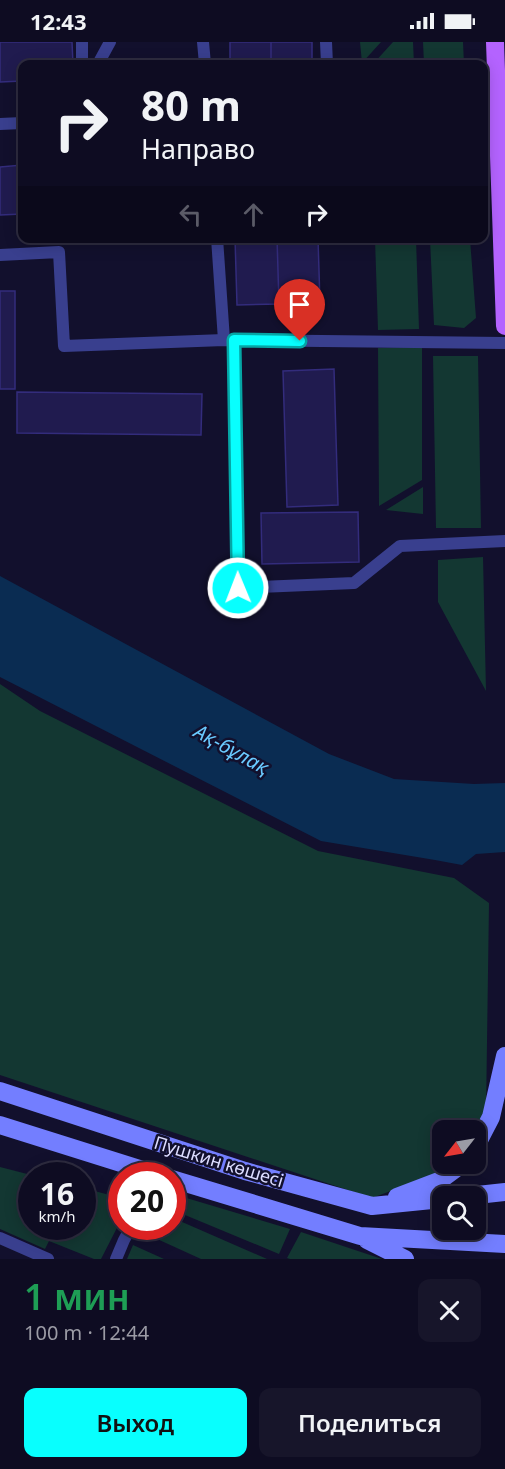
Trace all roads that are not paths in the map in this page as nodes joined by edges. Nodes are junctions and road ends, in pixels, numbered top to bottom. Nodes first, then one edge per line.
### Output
1 (82, 42) edge
2 (110, 42) edge
3 (203, 42) edge
4 (326, 42) edge
5 (495, 42) edge
6 (82, 60) edge
7 (100, 60) edge
8 (205, 60) edge
9 (327, 60) edge
10 (18, 123) edge
11 (0, 124) edge
12 (218, 243) edge
13 (0, 255) edge
14 (505, 326) edge
15 (229, 340) junction
16 (505, 343) edge
17 (505, 541) edge
18 (505, 1056) edge
19 (0, 1091) edge
20 (0, 1125) edge
21 (486, 1127) edge
22 (118, 1162) edge
23 (448, 1174) edge
24 (186, 1183) edge
25 (505, 1192) edge
26 (486, 1194) edge
27 (432, 1200) edge
28 (372, 1206) junction
29 (360, 1236) junction
30 (0, 1238) edge
31 (124, 1240) edge
32 (505, 1244) edge
33 (48, 1259) edge
34 (116, 1259) edge
35 (405, 1259) edge

1 - 6 lane
2 - 7 lane
3 - 8 lane
4 - 9 lane
5 - 14 main road
10 - 11 lane
12 - 15 lane
13 - 15 lane
15 - 16 lane
15 - 17 lane
18 - 21 main road
19 - 28 main road, Пушкин көшесі
20 - 22 main road, Пушкин көшесі
23 - 28 main road
24 - 29 main road, Пушкин көшесі
25 - 26 main road
27 - 28 main road, Пушкин көшесі
29 - 32 main road, Пушкин көшесі
29 - 35 main road
30 - 33 lane
31 - 34 lane

